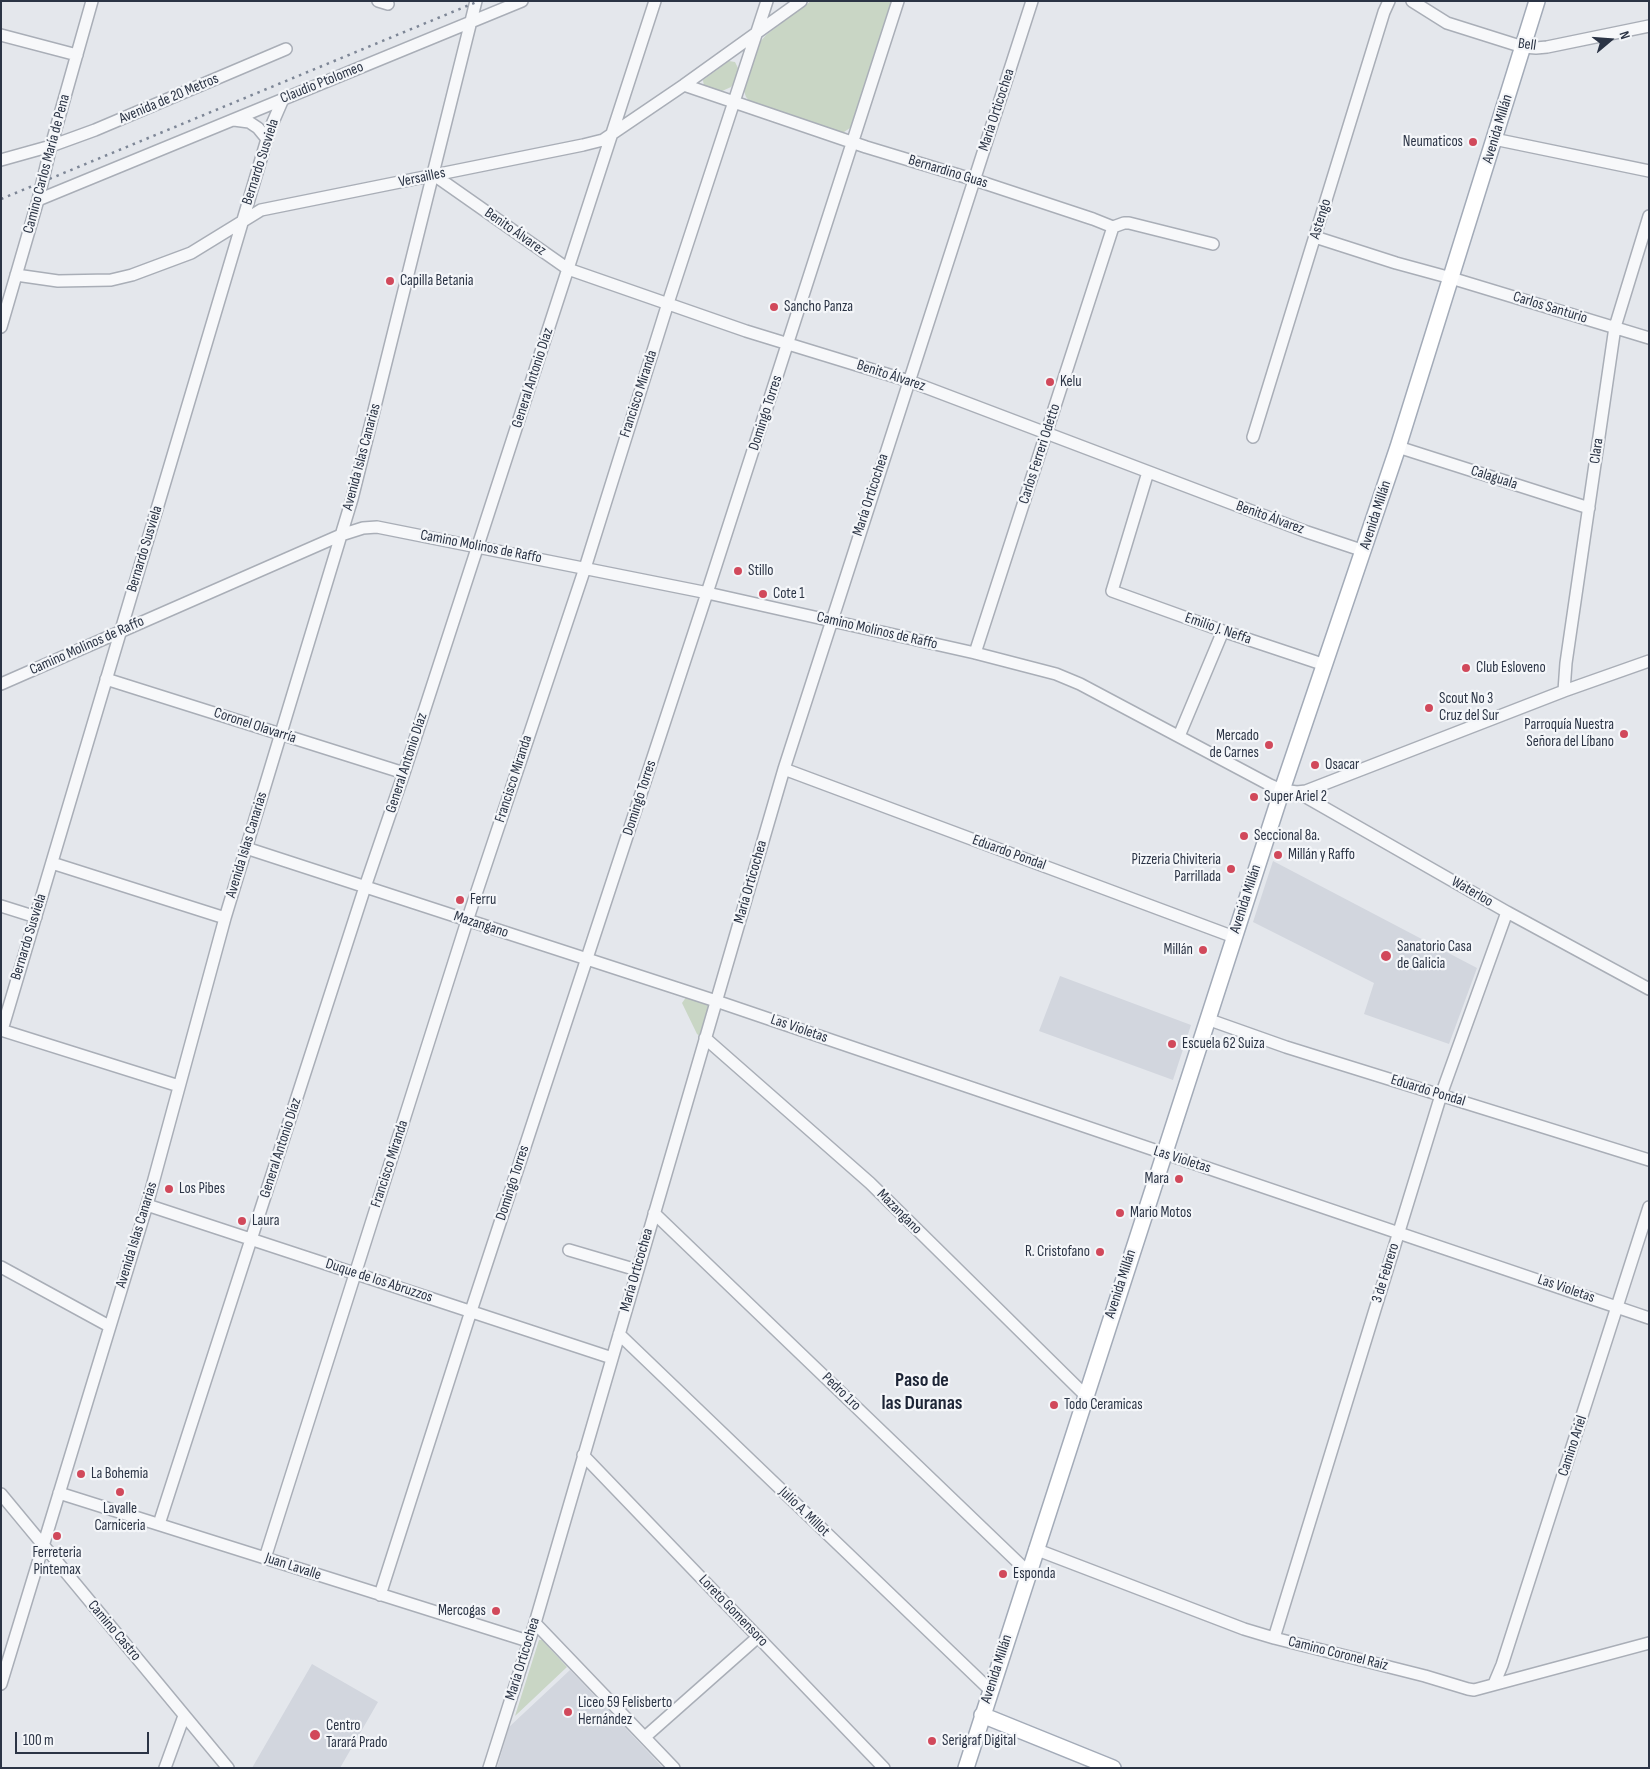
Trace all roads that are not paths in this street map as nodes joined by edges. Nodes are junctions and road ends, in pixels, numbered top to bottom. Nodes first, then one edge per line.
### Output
1 (92, 1) edge
2 (476, 1) edge
3 (522, 1) edge
4 (655, 1) edge
5 (767, 1) edge
6 (801, 1) edge
7 (898, 1) edge
8 (1032, 1) edge
9 (1389, 1) edge
10 (1412, 1) edge
11 (1537, 1) edge
12 (472, 22) junction
13 (1649, 26) edge
14 (757, 34) junction
15 (1, 35) edge
16 (1523, 47) junction
17 (286, 49) dead end
18 (77, 55) junction
19 (684, 85) junction
20 (283, 99) junction
21 (733, 102) junction
22 (232, 120) junction
23 (612, 134) junction
24 (267, 139) junction
25 (1494, 140) junction
26 (854, 143) junction
27 (51, 146) junction
28 (1, 160) edge
29 (1649, 170) edge
30 (434, 175) junction
31 (975, 180) junction
32 (38, 200) junction
33 (1649, 216) edge
34 (243, 221) junction
35 (1113, 227) junction
36 (1315, 237) junction
37 (1213, 244) dead end
38 (568, 269) junction
39 (16, 275) junction
40 (1452, 278) junction
41 (668, 303) junction
42 (1, 327) edge
43 (1615, 327) junction
44 (1649, 338) edge
45 (788, 343) junction
46 (908, 381) junction
47 (1046, 434) junction
48 (1253, 437) dead end
49 (1398, 448) junction
50 (1148, 472) junction
51 (1589, 508) junction
52 (341, 536) junction
53 (477, 546) junction
54 (1364, 551) junction
55 (585, 568) junction
56 (707, 593) junction
57 (831, 620) junction
58 (120, 631) junction
59 (1223, 631) junction
60 (975, 653) junction
61 (1649, 660) edge
62 (1325, 665) junction
63 (106, 679) junction
64 (1, 684) edge
65 (1564, 691) junction
66 (281, 734) junction
67 (1178, 736) junction
68 (784, 769) junction
69 (404, 773) junction
70 (1282, 790) junction
71 (1297, 792) junction
72 (246, 848) junction
73 (52, 863) junction
74 (365, 887) junction
75 (1, 906) edge
76 (1507, 912) junction
77 (36, 917) junction
78 (225, 918) junction
79 (467, 920) junction
80 (1234, 937) junction
81 (587, 960) junction
82 (1649, 989) edge
83 (716, 1001) junction
84 (1207, 1019) junction
85 (2, 1030) edge
86 (705, 1038) junction
87 (179, 1086) junction
88 (1441, 1095) junction
89 (1164, 1154) junction
90 (1649, 1160) edge
91 (147, 1205) junction
92 (1649, 1207) edge
93 (654, 1213) junction
94 (1398, 1232) junction
95 (251, 1239) junction
96 (569, 1250) dead end
97 (1, 1267) edge
98 (637, 1270) junction
99 (356, 1273) junction
100 (1618, 1307) junction
101 (471, 1311) junction
102 (1649, 1318) edge
103 (109, 1326) junction
104 (619, 1334) junction
105 (612, 1358) junction
106 (1085, 1395) junction
107 (583, 1455) junction
108 (58, 1493) junction
109 (1, 1494) edge
110 (158, 1524) junction
111 (44, 1546) junction
112 (1035, 1549) junction
113 (265, 1558) junction
114 (1028, 1572) junction
115 (380, 1594) junction
116 (534, 1623) junction
117 (758, 1637) junction
118 (1274, 1638) junction
119 (528, 1641) junction
120 (1649, 1644) edge
121 (1, 1684) edge
122 (1494, 1684) junction
123 (990, 1690) junction
124 (982, 1715) junction
125 (184, 1716) junction
126 (645, 1737) junction
127 (165, 1768) edge
128 (228, 1768) edge
129 (489, 1768) edge
130 (674, 1768) edge
131 (884, 1768) edge
132 (966, 1768) edge
133 (1113, 1768) edge

1 - 18 street, Camino Carlos María de Pena
2 - 12 street, Avenida Islas Canarias
3 - 12 street, Claudio Ptolomeo
4 - 23 street, General Antonio Díaz
5 - 14 street, Francisco Miranda
6 - 14 street, Versailles
7 - 26 street, Domingo Torres
8 - 31 street, María Orticochea
9 - 36 street, Astengo
10 - 16 street, Bell
11 - 16 main road, Avenida Millán
12 - 20 street, Claudio Ptolomeo
12 - 30 street, Avenida Islas Canarias
13 - 16 street, Bell
14 - 19 street, Versailles
14 - 21 street, Francisco Miranda
15 - 18 street
16 - 25 main road, Avenida Millán
17 - 27 street, Avenida de 20 Metros
18 - 27 street, Camino Carlos María de Pena
19 - 21 street, Bernardino Guas
19 - 23 street, Versailles
20 - 22 street, Claudio Ptolomeo
20 - 24 street, Bernardo Susviela
21 - 26 street, Bernardino Guas
21 - 41 street, Francisco Miranda
22 - 24 street
22 - 32 street, Claudio Ptolomeo
23 - 30 street, Versailles
23 - 38 street, General Antonio Díaz
24 - 34 street, Bernardo Susviela
25 - 29 street
25 - 40 main road, Avenida Millán
26 - 31 street, Bernardino Guas
26 - 45 street, Domingo Torres
27 - 28 street, Avenida de 20 Metros
27 - 32 street, Camino Carlos María de Pena
30 - 34 street, Versailles
30 - 38 street, Benito Álvarez
30 - 52 street, Avenida Islas Canarias
31 - 35 street, Bernardino Guas
31 - 46 street, María Orticochea
32 - 39 street, Camino Carlos María de Pena
33 - 43 street, Clara
34 - 39 street, Versailles
34 - 58 street, Bernardo Susviela
35 - 37 street, Bernardino Guas
35 - 47 street, Carlos Ferreri Odetto
36 - 40 street
36 - 48 street, Astengo
38 - 41 street, Benito Álvarez
38 - 53 street, General Antonio Díaz
39 - 42 street, Camino Carlos María de Pena
40 - 43 street, Carlos Santurio
40 - 49 main road, Avenida Millán
41 - 45 street, Benito Álvarez
41 - 55 street, Francisco Miranda
43 - 44 street, Carlos Santurio
43 - 51 street, Clara
45 - 46 street, Benito Álvarez
45 - 56 street, Domingo Torres
46 - 47 street, Benito Álvarez
46 - 57 street, María Orticochea
47 - 50 street, Benito Álvarez
47 - 60 street, Carlos Ferreri Odetto
49 - 51 street, Calaguala
49 - 54 main road, Avenida Millán
50 - 54 street, Benito Álvarez
50 - 59 street, Emilio J. Neffa
51 - 65 street, Clara
52 - 53 street, Camino Molinos de Raffo
52 - 58 street, Camino Molinos de Raffo
52 - 66 street, Avenida Islas Canarias
53 - 55 street, Camino Molinos de Raffo
53 - 69 street, General Antonio Díaz
54 - 62 main road, Avenida Millán
55 - 56 street, Camino Molinos de Raffo
55 - 79 street, Francisco Miranda
56 - 57 street, Camino Molinos de Raffo
56 - 81 street, Domingo Torres
57 - 60 street, Camino Molinos de Raffo
57 - 68 street, María Orticochea
58 - 63 street, Bernardo Susviela
58 - 64 street, Camino Molinos de Raffo
59 - 62 street, Emilio J. Neffa
59 - 67 street
60 - 67 street, Camino Molinos de Raffo
61 - 65 street, Camino Molinos de Raffo
62 - 70 main road, Avenida Millán
63 - 66 street, Coronel Olavarría
63 - 73 street, Bernardo Susviela
65 - 71 street, Camino Molinos de Raffo
66 - 69 street, Coronel Olavarría
66 - 72 street, Avenida Islas Canarias
67 - 70 street, Camino Molinos de Raffo
68 - 80 street, Eduardo Pondal
68 - 83 street, María Orticochea
69 - 74 street, General Antonio Díaz
70 - 71 street, Camino Molinos de Raffo
70 - 80 main road, Avenida Millán
71 - 76 street, Waterloo
72 - 74 street, Mazangano
72 - 78 street, Avenida Islas Canarias
73 - 77 street, Bernardo Susviela
73 - 78 street
74 - 79 street, Mazangano
74 - 95 street, General Antonio Díaz
75 - 77 street
76 - 82 street, Waterloo
76 - 88 street, 3 de Febrero
77 - 85 street, Bernardo Susviela
78 - 87 street, Avenida Islas Canarias
79 - 81 street, Mazangano
79 - 99 street, Francisco Miranda
80 - 84 main road, Avenida Millán
81 - 83 street, Mazangano
81 - 101 street, Domingo Torres
83 - 86 street, María Orticochea
83 - 89 street, Las Violetas
84 - 88 street, Eduardo Pondal
84 - 89 main road, Avenida Millán
85 - 87 street
86 - 93 street, María Orticochea
86 - 106 street, Mazangano
87 - 91 street, Avenida Islas Canarias
88 - 90 street, Eduardo Pondal
88 - 94 street, 3 de Febrero
89 - 94 street, Las Violetas
89 - 106 main road, Avenida Millán
91 - 95 street, Duque de los Abruzzos
91 - 103 street, Avenida Islas Canarias
92 - 100 street, Camino Ariel
93 - 98 street, María Orticochea
93 - 114 street, Pedro 1ro
94 - 100 street, Las Violetas
94 - 118 street, 3 de Febrero
95 - 99 street, Duque de los Abruzzos
95 - 110 street, General Antonio Díaz
96 - 98 street
97 - 103 street
98 - 104 street, María Orticochea
99 - 101 street, Duque de los Abruzzos
99 - 113 street, Francisco Miranda
100 - 102 street, Las Violetas
100 - 122 street, Camino Ariel
101 - 105 street, Duque de los Abruzzos
101 - 115 street, Domingo Torres
103 - 108 street, Avenida Islas Canarias
104 - 105 street, María Orticochea
104 - 123 street, Julio A. Millot
105 - 107 street, María Orticochea
106 - 112 main road, Avenida Millán
107 - 116 street, María Orticochea
107 - 117 street, Loreto Gomensoro
108 - 110 street, Juan Lavalle
108 - 111 street, Avenida Islas Canarias
109 - 111 street, Camino Castro
110 - 113 street, Juan Lavalle
111 - 121 street, Avenida Islas Canarias
111 - 125 street, Camino Castro
112 - 114 main road, Avenida Millán
112 - 118 street, Camino Coronel Raíz
113 - 115 street, Juan Lavalle
114 - 123 main road, Avenida Millán
115 - 119 street, Juan Lavalle
116 - 119 street, María Orticochea
116 - 126 street
117 - 126 street
117 - 131 street, Loreto Gomensoro
118 - 122 street, Camino Coronel Raíz
119 - 129 street, María Orticochea
120 - 122 street, Camino Coronel Raíz
123 - 124 main road, Avenida Millán
124 - 132 main road, Avenida Millán
124 - 133 main road
125 - 127 street
125 - 128 street, Camino Castro
126 - 130 street

